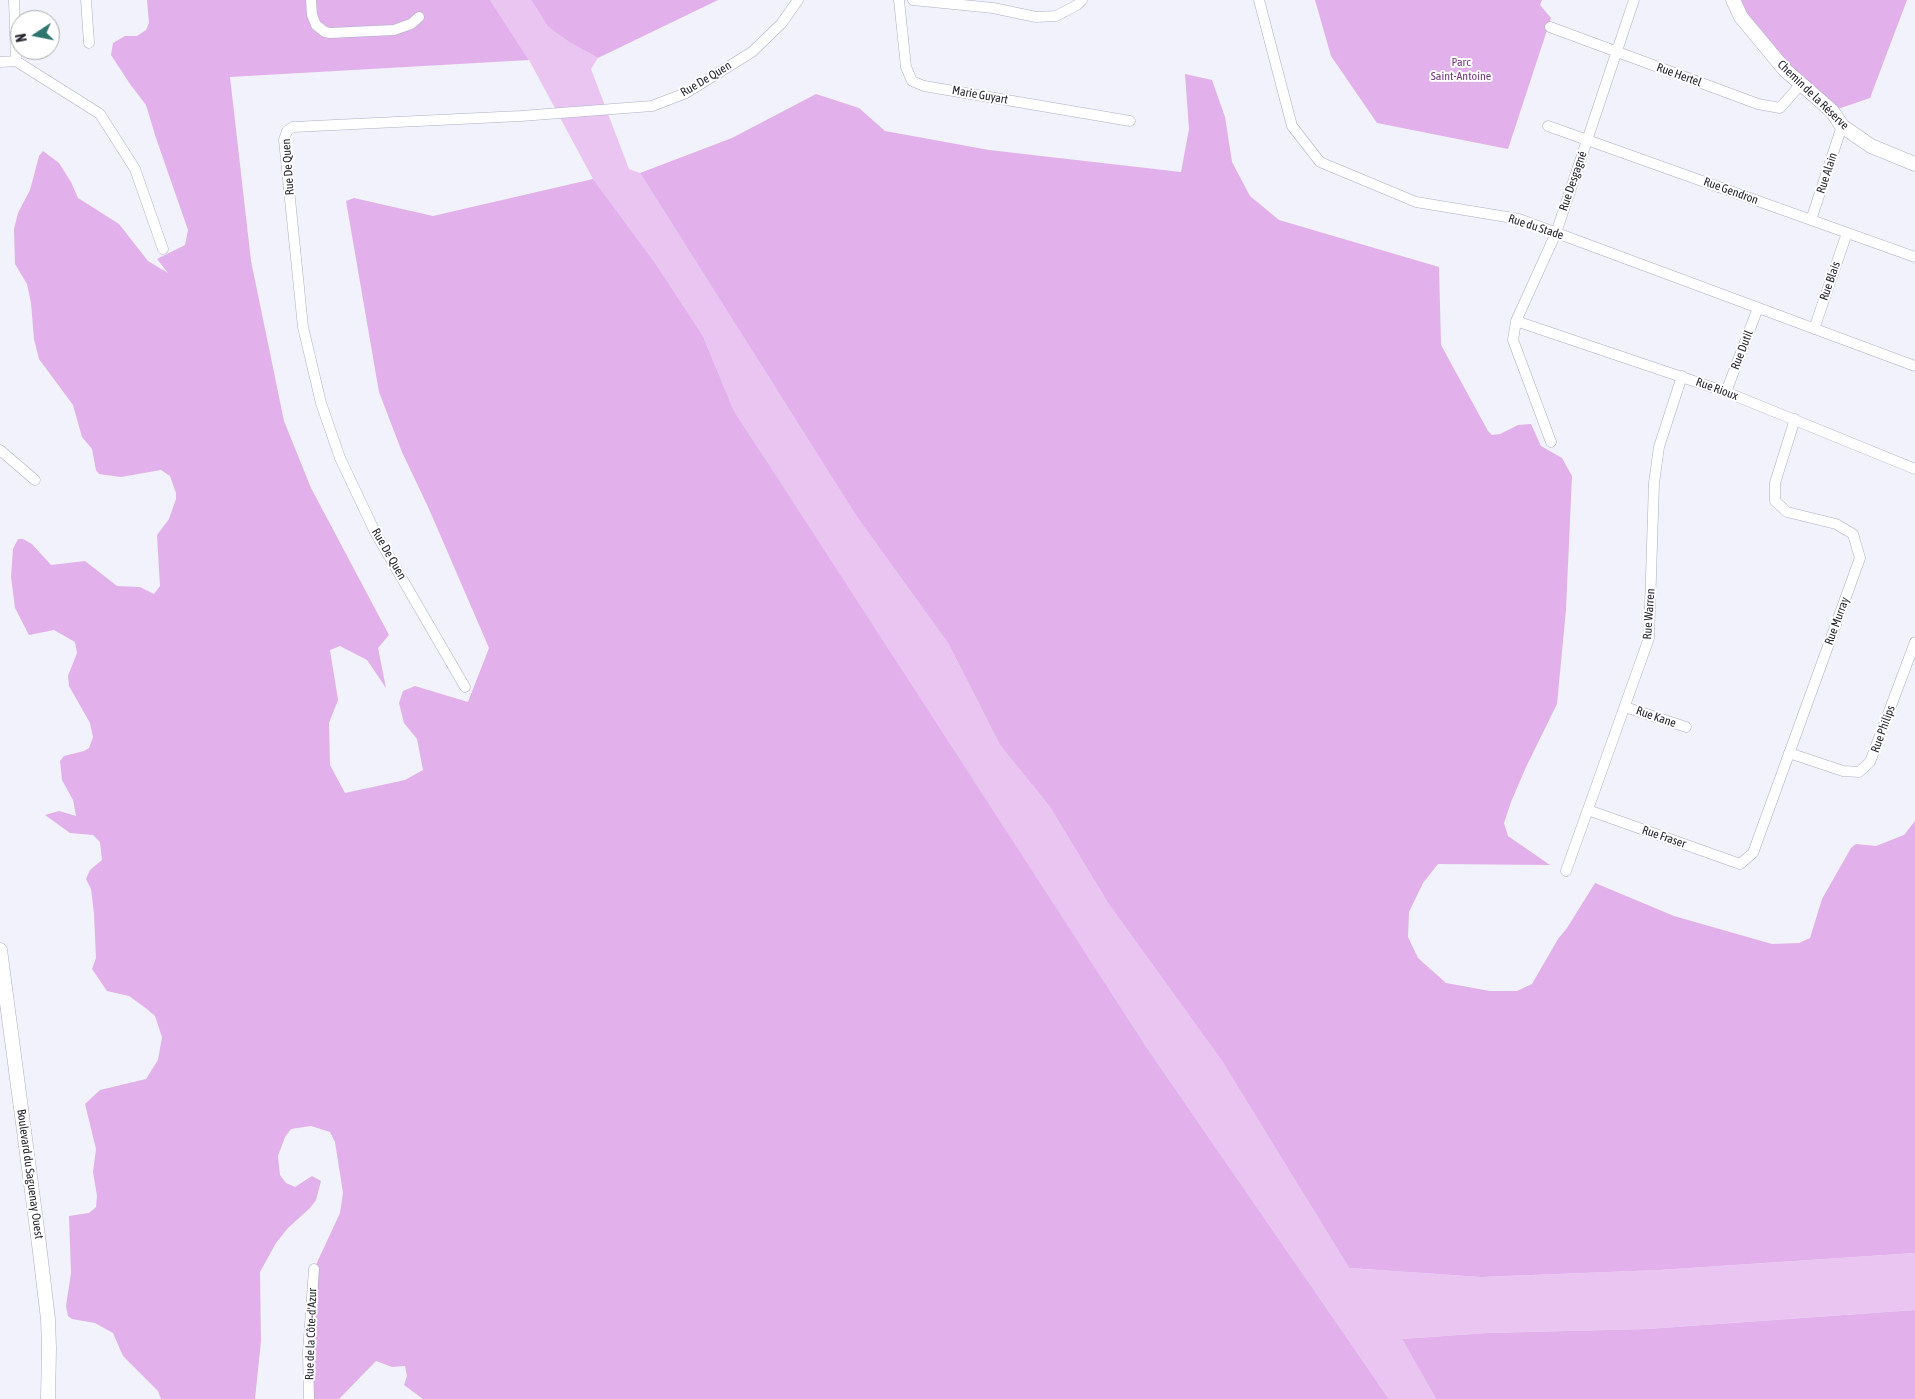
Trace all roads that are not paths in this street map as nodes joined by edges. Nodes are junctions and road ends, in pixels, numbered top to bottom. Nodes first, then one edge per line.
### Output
1 (14, 0) edge
2 (86, 0) edge
3 (311, 0) edge
4 (798, 0) edge
5 (899, 0) edge
6 (913, 0) edge
7 (1082, 0) edge
8 (1259, 0) edge
9 (1634, 0) edge
10 (1733, 0) edge
11 (994, 4) edge
12 (419, 17) dead end
13 (1550, 27) dead end
14 (89, 43) dead end
15 (1617, 52) junction
16 (16, 61) junction
17 (0, 62) edge
18 (1802, 84) junction
19 (1130, 120) dead end
20 (1548, 126) dead end
21 (1842, 126) junction
22 (1587, 140) junction
23 (1915, 164) edge
24 (1811, 220) junction
25 (1556, 233) junction
26 (1847, 233) junction
27 (163, 248) dead end
28 (1915, 257) edge
29 (1758, 308) junction
30 (1516, 321) junction
31 (1814, 329) junction
32 (1915, 366) edge
33 (1682, 376) junction
34 (1726, 392) junction
35 (1795, 419) junction
36 (1552, 442) dead end
37 (0, 450) edge
38 (1915, 469) edge
39 (34, 480) dead end
40 (1915, 642) edge
41 (465, 687) dead end
42 (1625, 707) junction
43 (1686, 727) dead end
44 (1790, 753) junction
45 (1588, 810) junction
46 (1740, 864) joint
47 (1566, 871) dead end
48 (0, 950) edge
49 (314, 1269) dead end
50 (48, 1399) edge
51 (309, 1399) edge

1 - 16 street
2 - 14 street
3 - 12 street
4 - 41 street, Rue De Quen
5 - 19 street, Marie Guyart
6 - 11 street
7 - 11 street
8 - 25 street, Rue du Stade
9 - 15 street, Rue Desgagné
10 - 18 main road, Chemin de la Réserve
13 - 15 street, Rue Hertel
15 - 18 street, Rue Hertel
15 - 22 street, Rue Desgagné
16 - 17 street
16 - 27 street
18 - 21 main road, Chemin de la Réserve
20 - 22 street, Rue Gendron
21 - 23 main road, Chemin de la Réserve
21 - 24 street, Rue Alain
22 - 24 street, Rue Gendron
22 - 25 street, Rue Desgagné
24 - 26 street, Rue Gendron
25 - 29 street, Rue du Stade
25 - 30 street, Rue Desgagné
26 - 28 street, Rue Gendron
26 - 31 street, Rue Blais
29 - 31 street, Rue du Stade
29 - 34 street, Rue Dutil
30 - 33 street, Rue Rioux
30 - 36 street, Rue Desgagné
31 - 32 street, Rue du Stade
33 - 34 street, Rue Rioux
33 - 42 street, Rue Warren
34 - 35 street, Rue Rioux
35 - 38 street, Rue Rioux
35 - 44 street, Rue Murray
37 - 39 street
40 - 44 street, Rue Philips
42 - 43 street, Rue Kane
42 - 45 street, Rue Warren
44 - 46 street, Rue Murray
45 - 46 street, Rue Fraser
45 - 47 street, Rue Warren
48 - 50 main road, Boulevard du Saguenay Ouest
49 - 51 street, Rue de la Côte-d'Azur

